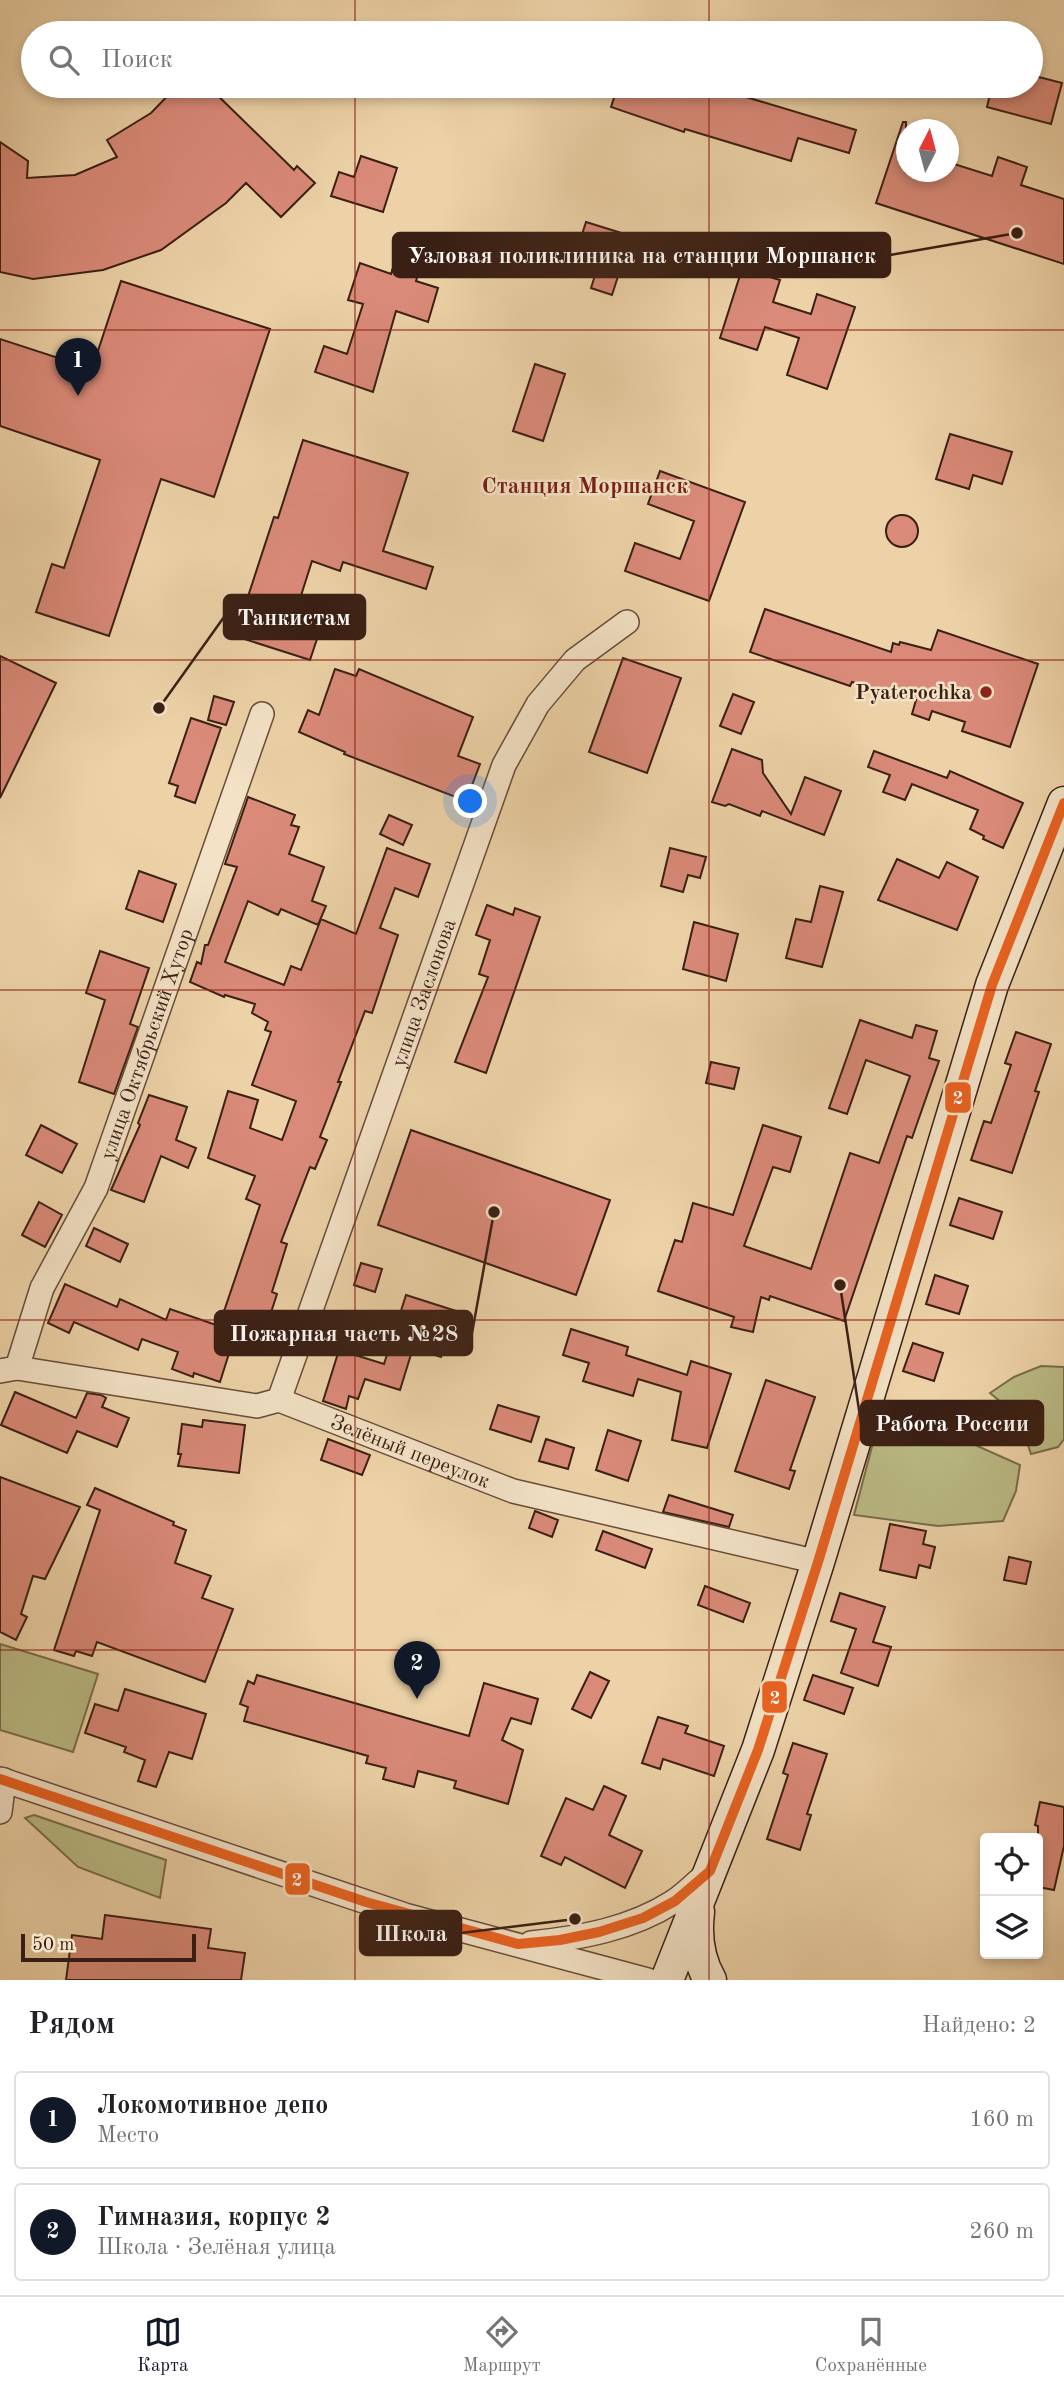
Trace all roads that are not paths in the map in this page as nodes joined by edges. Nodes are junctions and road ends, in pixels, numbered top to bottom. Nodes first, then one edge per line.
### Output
1 (627, 622) dead end
2 (262, 714) dead end
3 (1064, 803) edge
4 (8, 1370) edge
5 (279, 1400) junction
6 (818, 1562) junction
7 (2, 1780) edge
8 (0, 1812) edge
9 (705, 1884) junction
10 (518, 1944) junction
11 (648, 1980) edge
12 (667, 1980) edge
13 (710, 1980) edge

1 - 5 street, улица Заслонова
2 - 4 street, улица Октябрьский Хутор
3 - 6 street
4 - 5 street, Зелёный переулок
5 - 6 street, Зелёный переулок
6 - 9 street
7 - 8 street
7 - 10 street
9 - 10 street
9 - 12 street
9 - 13 street
10 - 11 street

